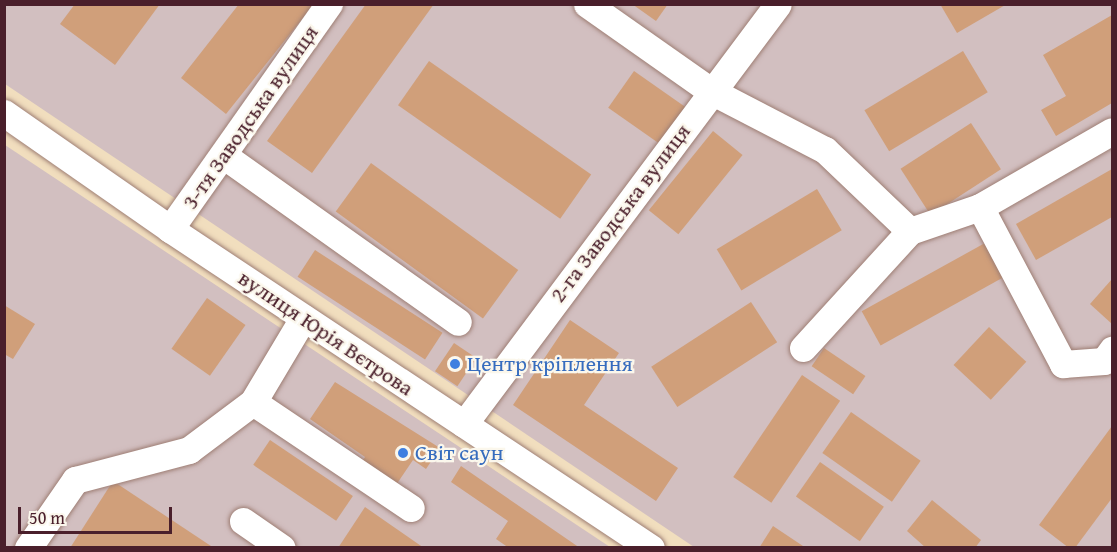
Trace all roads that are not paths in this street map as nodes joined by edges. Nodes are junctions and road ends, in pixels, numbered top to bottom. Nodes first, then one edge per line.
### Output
1 (330, 4) edge
2 (587, 4) edge
3 (778, 4) edge
4 (711, 91) junction
5 (4, 113) edge
6 (1113, 131) edge
7 (223, 154) junction
8 (980, 207) junction
9 (170, 229) junction
10 (910, 231) junction
11 (303, 318) junction
12 (458, 322) dead end
13 (803, 348) dead end
14 (1113, 350) edge
15 (253, 402) junction
16 (464, 424) junction
17 (411, 508) dead end
18 (243, 521) dead end
19 (28, 548) edge
20 (282, 548) edge
21 (651, 548) edge

1 - 7 street, 3-тя Заводська вулиця
2 - 4 street
3 - 4 street, 2-га Заводська вулиця
4 - 10 street
4 - 16 street, 2-га Заводська вулиця
5 - 9 street, вулиця Юрія Вєтрова
6 - 8 street
7 - 9 street, 3-тя Заводська вулиця
7 - 12 street
8 - 10 street
8 - 14 street
9 - 11 street, вулиця Юрія Вєтрова
10 - 13 street
11 - 15 street
11 - 16 street, вулиця Юрія Вєтрова
15 - 17 street
15 - 19 street
16 - 21 street, вулиця Юрія Вєтрова
18 - 20 street

